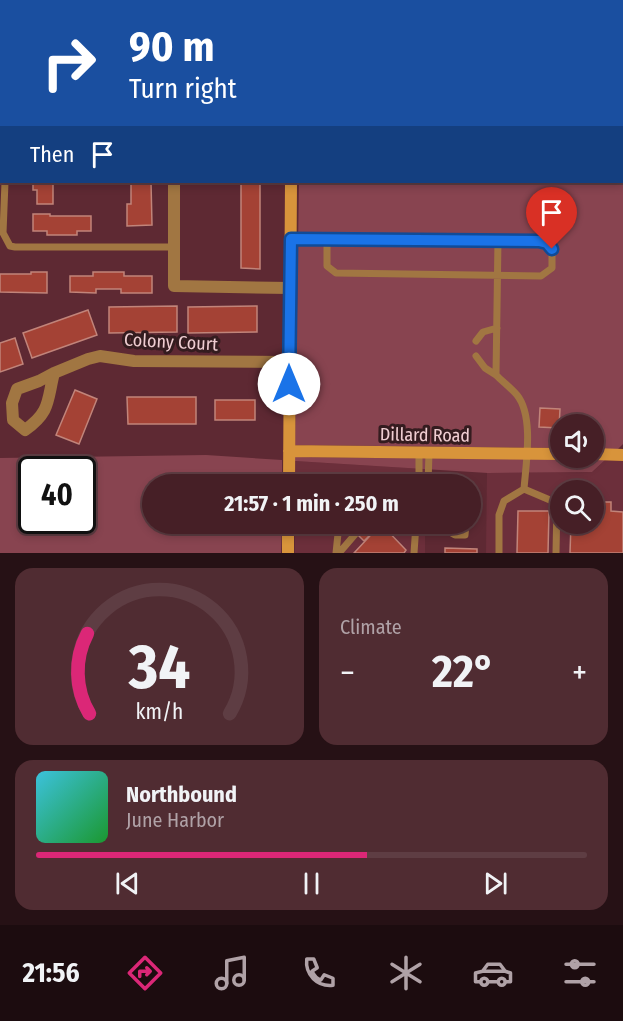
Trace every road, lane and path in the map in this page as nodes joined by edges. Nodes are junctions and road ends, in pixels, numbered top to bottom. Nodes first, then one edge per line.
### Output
1 (4, 183) edge
2 (174, 183) edge
3 (291, 183) edge
4 (291, 239) junction
5 (327, 240) junction
6 (498, 240) junction
7 (174, 247) junction
8 (498, 275) junction
9 (290, 288) junction
10 (497, 328) junction
11 (476, 341) dead end
12 (476, 356) dead end
13 (289, 362) junction
14 (54, 373) junction
15 (496, 375) junction
16 (289, 451) junction
17 (424, 453) junction
18 (526, 454) junction
19 (550, 454) edge
20 (604, 454) edge
21 (623, 455) edge
22 (289, 474) edge
23 (421, 474) edge
24 (427, 474) edge
25 (524, 489) junction
26 (288, 534) edge
27 (338, 534) edge
28 (355, 534) edge
29 (415, 534) edge
30 (288, 553) edge
31 (337, 553) edge
32 (414, 553) edge
33 (499, 553) edge
34 (556, 553) edge

1 - 7 lane
2 - 7 street
3 - 4 street
4 - 5 lane
4 - 9 street
5 - 6 lane
5 - 8 lane
6 - 8 lane
6 - 8 lane
7 - 9 street
8 - 10 lane
9 - 13 street
10 - 11 lane
10 - 15 lane
12 - 15 lane
13 - 14 street, Colony Court
13 - 16 street
14 - 14 street, Colony Court
15 - 18 lane
16 - 17 street, Dillard Road
16 - 22 street
17 - 18 street, Dillard Road
17 - 23 lane
17 - 24 lane
18 - 19 street, Dillard Road
18 - 25 lane
20 - 21 street
25 - 33 lane
25 - 34 lane
26 - 30 street
27 - 31 lane
28 - 31 lane
29 - 32 lane

